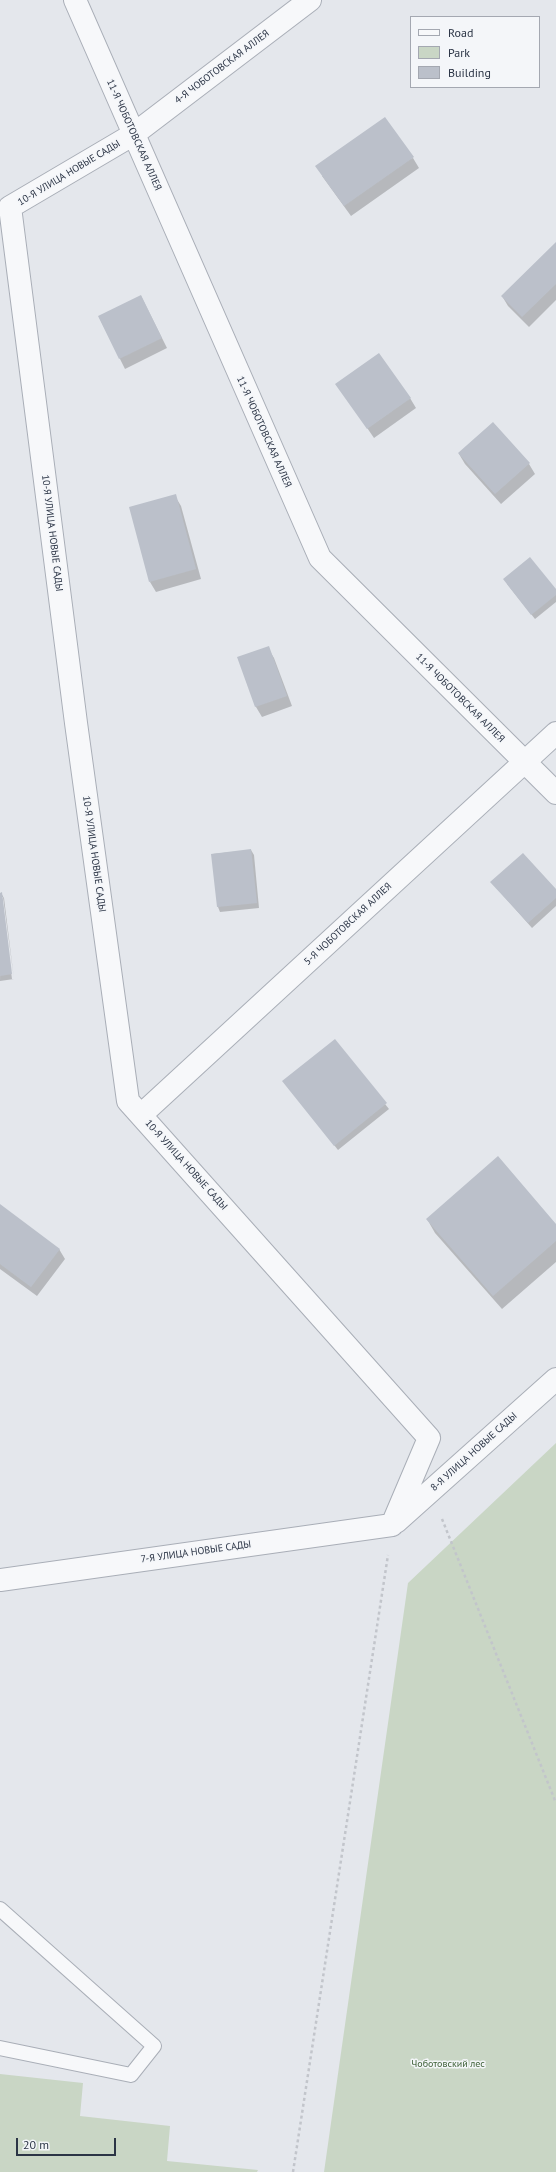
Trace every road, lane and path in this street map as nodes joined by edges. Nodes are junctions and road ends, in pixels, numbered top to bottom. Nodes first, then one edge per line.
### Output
1 (75, 0) edge
2 (310, 0) edge
3 (134, 134) junction
4 (556, 734) edge
5 (524, 762) junction
6 (556, 793) edge
7 (141, 1114) junction
8 (556, 1379) edge
9 (431, 1491) junction
10 (392, 1525) junction
11 (0, 1580) edge
12 (556, 1802) edge
13 (0, 1909) edge
14 (0, 2048) edge
15 (292, 2172) edge

1 - 3 street, 11-Я ЧОБОТОВСКАЯ АЛЛЕЯ
2 - 3 street, 4-Я ЧОБОТОВСКАЯ АЛЛЕЯ
3 - 5 street, 11-Я ЧОБОТОВСКАЯ АЛЛЕЯ
3 - 7 street, 10-Я УЛИЦА НОВЫЕ САДЫ
4 - 5 street, 5-Я ЧОБОТОВСКАЯ АЛЛЕЯ
5 - 6 street, 11-Я ЧОБОТОВСКАЯ АЛЛЕЯ
5 - 7 street, 5-Я ЧОБОТОВСКАЯ АЛЛЕЯ
7 - 10 street, 10-Я УЛИЦА НОВЫЕ САДЫ
8 - 9 street, 8-Я УЛИЦА НОВЫЕ САДЫ
9 - 10 street, 8-Я УЛИЦА НОВЫЕ САДЫ
9 - 12 path
10 - 11 street, 7-Я УЛИЦА НОВЫЕ САДЫ
10 - 15 path
13 - 14 lane

